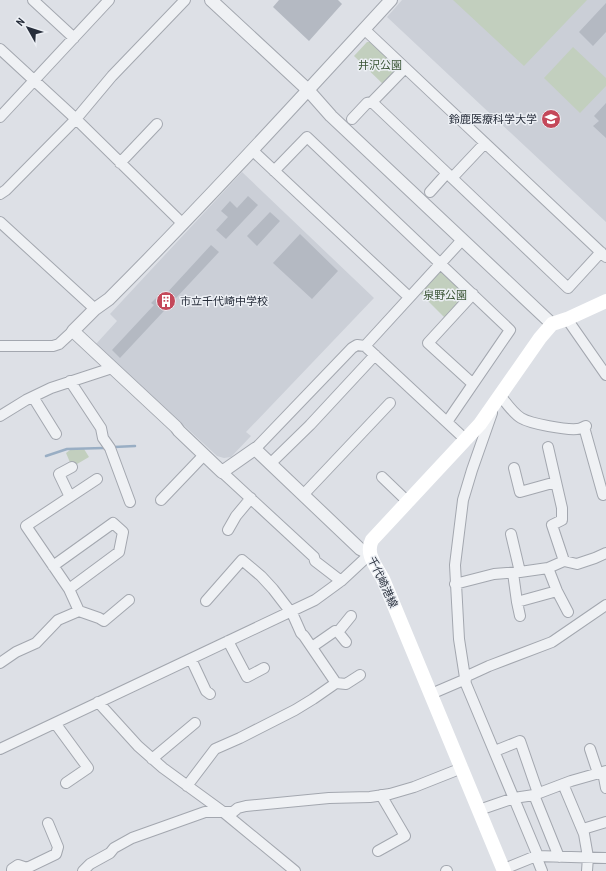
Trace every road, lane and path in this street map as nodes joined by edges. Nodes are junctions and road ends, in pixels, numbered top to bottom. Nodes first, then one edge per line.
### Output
1 (109, 0) edge
2 (185, 0) edge
3 (211, 0) edge
4 (391, 0) edge
5 (38, 2) edge
6 (364, 29) junction
7 (74, 38) junction
8 (0, 49) edge
9 (405, 68) junction
10 (34, 81) junction
11 (308, 90) junction
12 (372, 102) junction
13 (0, 117) edge
14 (352, 119) dead end
15 (76, 120) junction
16 (157, 124) dead end
17 (485, 143) junction
18 (252, 150) junction
19 (120, 163) junction
20 (274, 171) junction
21 (450, 176) junction
22 (430, 192) dead end
23 (0, 194) edge
24 (0, 222) edge
25 (183, 224) junction
26 (462, 240) junction
27 (604, 255) edge
28 (441, 264) junction
29 (473, 294) junction
30 (409, 297) junction
31 (606, 301) edge
32 (95, 309) junction
33 (567, 319) junction
34 (552, 324) junction
35 (73, 331) junction
36 (0, 346) edge
37 (365, 346) junction
38 (375, 355) junction
39 (112, 368) junction
40 (606, 375) edge
41 (70, 381) junction
42 (473, 384) junction
43 (33, 397) junction
44 (499, 397) junction
45 (390, 403) dead end
46 (0, 416) edge
47 (447, 422) junction
48 (56, 434) dead end
49 (466, 440) junction
50 (548, 447) dead end
51 (255, 449) junction
52 (204, 455) junction
53 (270, 464) junction
54 (72, 466) dead end
55 (514, 468) dead end
56 (222, 472) junction
57 (382, 477) dead end
58 (97, 479) dead end
59 (556, 482) junction
60 (302, 495) junction
61 (603, 495) dead end
62 (70, 497) junction
63 (251, 498) junction
64 (161, 500) dead end
65 (130, 502) dead end
66 (408, 502) junction
67 (228, 530) dead end
68 (511, 534) dead end
69 (606, 553) edge
70 (370, 554) junction
71 (564, 561) junction
72 (53, 566) junction
73 (548, 568) junction
74 (517, 573) junction
75 (341, 581) junction
76 (455, 584) junction
77 (69, 589) junction
78 (557, 591) junction
79 (129, 600) dead end
80 (206, 601) dead end
81 (517, 602) junction
82 (606, 605) edge
83 (79, 611) junction
84 (290, 612) junction
85 (568, 612) dead end
86 (351, 616) dead end
87 (520, 616) dead end
88 (338, 632) junction
89 (228, 641) junction
90 (346, 642) dead end
91 (312, 647) junction
92 (191, 659) junction
93 (0, 663) edge
94 (264, 668) dead end
95 (360, 675) dead end
96 (466, 678) junction
97 (336, 683) junction
98 (210, 694) dead end
99 (431, 694) junction
100 (98, 702) junction
101 (195, 722) dead end
102 (55, 723) junction
103 (0, 749) edge
104 (590, 749) dead end
105 (495, 751) junction
106 (152, 759) junction
107 (462, 768) junction
108 (603, 772) edge
109 (66, 783) dead end
110 (563, 784) junction
111 (187, 786) junction
112 (606, 788) edge
113 (536, 794) junction
114 (381, 795) junction
115 (514, 798) junction
116 (479, 810) junction
117 (222, 811) junction
118 (606, 822) edge
119 (48, 823) dead end
120 (583, 829) junction
121 (378, 850) dead end
122 (539, 856) junction
123 (559, 857) junction
124 (588, 857) junction
125 (606, 858) edge
126 (504, 870) edge
127 (12, 871) edge
128 (83, 871) edge
129 (295, 871) edge
130 (542, 871) edge
131 (548, 871) edge
132 (587, 871) edge

1 - 7 street
2 - 15 street
3 - 11 street
4 - 6 street
5 - 7 street
6 - 9 street
6 - 11 street
7 - 10 street
8 - 10 street
9 - 12 street
9 - 17 street
10 - 13 street
10 - 15 street
11 - 18 street
11 - 26 street
12 - 14 street
12 - 21 street
15 - 19 street
15 - 23 street
16 - 19 street
17 - 21 street
17 - 27 street
18 - 20 street
18 - 25 street
19 - 25 street
20 - 28 street
20 - 30 street
21 - 22 street
21 - 27 street
24 - 32 street
25 - 32 street
26 - 28 street
26 - 34 street
28 - 29 street
28 - 30 street
29 - 42 street
29 - 42 street
30 - 37 street
31 - 33 main road
32 - 35 street
33 - 34 main road
33 - 40 street
34 - 44 main road, 千代崎港線
35 - 36 street
35 - 39 street
37 - 38 street
37 - 51 street
38 - 47 street
38 - 53 street
39 - 41 street
39 - 52 street
41 - 43 street
41 - 65 street
42 - 47 street
43 - 46 street
43 - 48 street
44 - 49 main road, 千代崎港線
44 - 61 street
44 - 76 street
45 - 60 street
47 - 49 street
49 - 66 main road, 千代崎港線
50 - 59 street
51 - 53 street
51 - 56 street
52 - 56 street
52 - 64 street
53 - 60 street
54 - 62 street
55 - 59 street
56 - 63 street
57 - 66 street
58 - 62 street
59 - 71 street
60 - 70 street
62 - 72 street
63 - 67 street
63 - 75 street
66 - 70 main road, 千代崎港線
68 - 74 street
69 - 71 street
70 - 75 street
70 - 99 main road, 千代崎港線
71 - 73 street
72 - 77 street
72 - 77 street
73 - 74 street
73 - 78 street
74 - 76 street
74 - 81 street
75 - 84 street
76 - 96 street
77 - 83 street
78 - 81 street
78 - 85 street
79 - 83 street
80 - 84 street
81 - 87 street
82 - 96 street
83 - 93 street
84 - 89 street
84 - 91 street
86 - 88 street
88 - 90 street
88 - 91 street
89 - 92 street
89 - 94 street
91 - 97 street
92 - 98 street
92 - 100 street
95 - 97 street
96 - 99 street
96 - 105 street
97 - 111 street
99 - 107 main road, 千代崎港線
100 - 102 street
100 - 106 street
101 - 106 street
102 - 103 street
102 - 109 street
104 - 108 street
105 - 113 street
105 - 115 street
106 - 111 street
107 - 114 street
107 - 116 main road, 千代崎港線
108 - 110 street
108 - 112 street
110 - 113 street
110 - 120 street
111 - 117 street
113 - 115 street
113 - 123 street
114 - 117 street
114 - 121 street
115 - 116 street
115 - 122 street
116 - 126 main road, 千代崎港線
117 - 128 street
117 - 129 street
118 - 120 street
119 - 127 street
120 - 124 street
122 - 123 street
122 - 126 street
122 - 130 street
122 - 131 street
123 - 124 street
124 - 125 street
124 - 132 street

